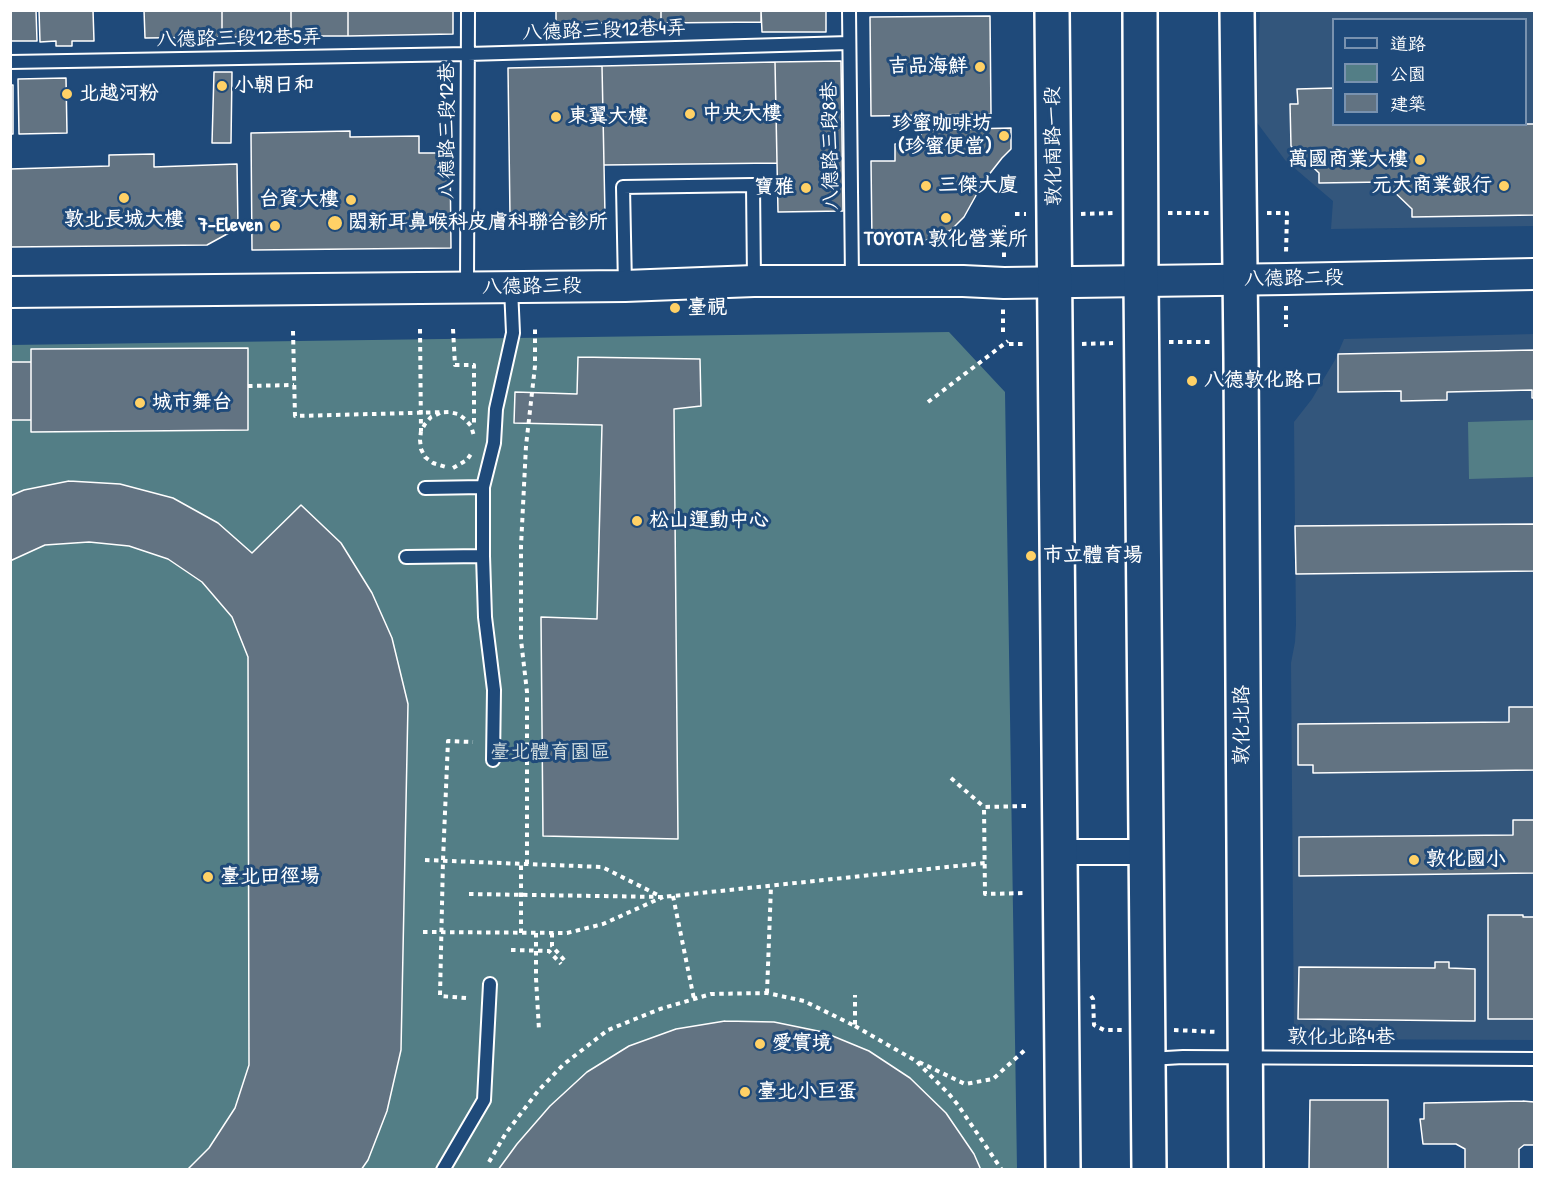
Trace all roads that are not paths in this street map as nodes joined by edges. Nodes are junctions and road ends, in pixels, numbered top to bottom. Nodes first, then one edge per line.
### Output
1 (468, 10) edge
2 (849, 10) edge
3 (1052, 10) edge
4 (1140, 10) edge
5 (1237, 10) edge
6 (849, 43) junction
7 (468, 54) junction
8 (10, 62) edge
9 (1534, 274) edge
10 (1240, 280) junction
11 (754, 281) junction
12 (1141, 281) junction
13 (852, 282) junction
14 (1054, 282) junction
15 (625, 286) junction
16 (511, 287) junction
17 (467, 288) junction
18 (10, 292) edge
19 (483, 487) junction
20 (425, 488) dead end
21 (483, 556) junction
22 (406, 557) dead end
23 (493, 760) dead end
24 (1060, 852) junction
25 (1146, 852) junction
26 (490, 984) dead end
27 (1245, 1057) junction
28 (1148, 1059) junction
29 (1534, 1059) edge
30 (443, 1170) edge
31 (1063, 1170) edge
32 (1149, 1170) edge
33 (1246, 1170) edge

1 - 7 lane, 八德路三段12巷
2 - 6 lane, 八德路三段8巷
3 - 14 main road, 敦化南路一段
4 - 12 main road
5 - 10 main road
6 - 7 lane, 八德路三段12巷4弄
6 - 13 lane, 八德路三段8巷
7 - 8 lane, 八德路三段12巷5弄
7 - 17 lane, 八德路三段12巷
9 - 10 street, 八德路二段
10 - 12 street, 八德路二段
10 - 27 main road, 敦化北路
11 - 13 street, 八德路三段
11 - 15 street, 八德路三段
11 - 15 lane
12 - 14 street, 八德路二段
12 - 25 main road
13 - 14 street, 八德路三段
14 - 24 main road
15 - 16 street, 八德路三段
16 - 17 street, 八德路三段
16 - 19 lane
17 - 18 street, 八德路三段
19 - 20 lane
19 - 21 lane
21 - 22 lane
21 - 23 lane
24 - 25 street
24 - 31 main road
25 - 28 main road
26 - 30 lane
27 - 28 lane, 敦化北路4巷
27 - 29 lane, 敦化北路4巷
27 - 33 main road, 敦化北路
28 - 32 main road

